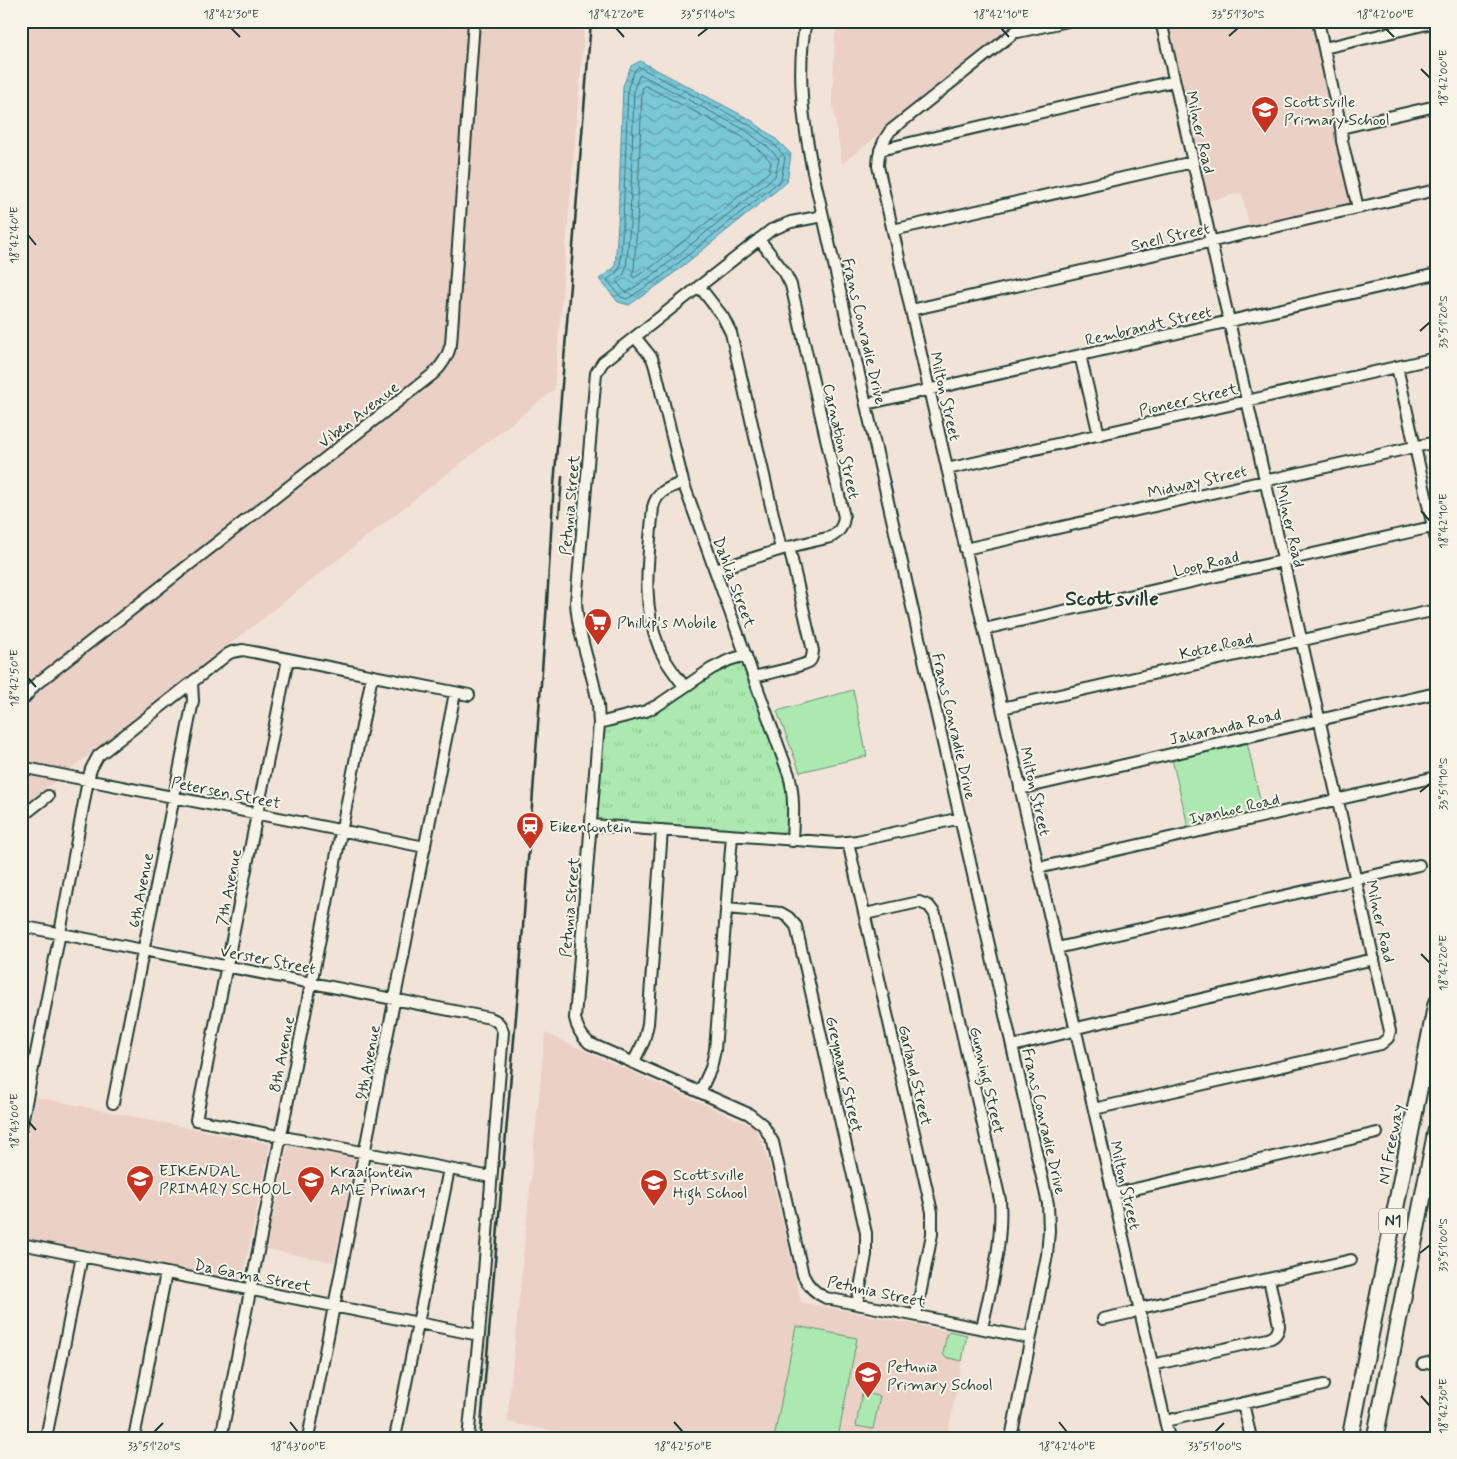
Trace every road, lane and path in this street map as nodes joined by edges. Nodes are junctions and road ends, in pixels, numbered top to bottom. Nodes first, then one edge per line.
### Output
1 (474, 21) edge
2 (806, 21) edge
3 (1029, 21) edge
4 (1068, 21) edge
5 (1161, 21) edge
6 (1318, 21) edge
7 (1436, 22) edge
8 (1014, 33) junction
9 (1324, 48) junction
10 (1174, 82) junction
11 (1436, 106) edge
12 (1341, 128) junction
13 (880, 150) junction
14 (1193, 162) junction
15 (1436, 190) edge
16 (1358, 208) junction
17 (824, 216) junction
18 (892, 230) junction
19 (758, 239) junction
20 (1211, 242) junction
21 (1436, 274) edge
22 (699, 286) junction
23 (911, 310) junction
24 (1229, 321) junction
25 (635, 337) junction
26 (1080, 355) junction
27 (1436, 358) edge
28 (1397, 366) junction
29 (929, 390) junction
30 (1247, 401) junction
31 (866, 404) junction
32 (1099, 435) junction
33 (1436, 442) edge
34 (1414, 446) junction
35 (947, 469) junction
36 (1265, 480) junction
37 (683, 482) junction
38 (1434, 526) edge
39 (1436, 540) edge
40 (785, 548) junction
41 (965, 549) junction
42 (1284, 561) junction
43 (715, 570) junction
44 (1436, 610) edge
45 (984, 629) junction
46 (1302, 641) junction
47 (746, 655) junction
48 (288, 659) junction
49 (372, 676) junction
50 (754, 677) junction
51 (192, 682) junction
52 (684, 686) junction
53 (455, 693) junction
54 (1436, 693) edge
55 (469, 696) dead end
56 (21, 702) edge
57 (1002, 708) junction
58 (1320, 720) junction
59 (599, 723) junction
60 (21, 767) edge
61 (1436, 777) edge
62 (88, 780) junction
63 (1020, 788) junction
64 (48, 796) dead end
65 (174, 796) junction
66 (1338, 800) junction
67 (258, 813) junction
68 (21, 817) edge
69 (961, 818) junction
70 (591, 825) junction
71 (662, 830) junction
72 (341, 831) junction
73 (732, 836) junction
74 (792, 841) junction
75 (848, 842) junction
76 (425, 847) junction
77 (1419, 864) dead end
78 (1038, 868) junction
79 (1356, 879) junction
80 (726, 908) junction
81 (864, 914) junction
82 (21, 926) edge
83 (60, 934) junction
84 (1057, 948) junction
85 (143, 950) junction
86 (1374, 959) junction
87 (227, 966) junction
88 (311, 983) junction
89 (395, 1000) junction
90 (1436, 1004) edge
91 (1075, 1029) junction
92 (1013, 1046) junction
93 (634, 1063) junction
94 (700, 1092) junction
95 (113, 1103) dead end
96 (1094, 1110) junction
97 (21, 1128) edge
98 (1436, 1131) edge
99 (1377, 1133) dead end
100 (280, 1136) junction
101 (364, 1153) junction
102 (449, 1169) junction
103 (492, 1177) junction
104 (1113, 1194) junction
105 (21, 1244) edge
106 (82, 1256) junction
107 (1350, 1260) dead end
108 (166, 1273) junction
109 (1269, 1279) junction
110 (250, 1290) junction
111 (857, 1304) junction
112 (334, 1306) junction
113 (1139, 1309) junction
114 (916, 1315) junction
115 (1103, 1319) dead end
116 (418, 1323) junction
117 (982, 1328) junction
118 (479, 1335) junction
119 (1030, 1338) junction
120 (1436, 1361) edge
121 (1423, 1364) dead end
122 (1152, 1365) junction
123 (1323, 1385) dead end
124 (1243, 1403) junction
125 (1165, 1421) junction
126 (46, 1438) edge
127 (134, 1438) edge
128 (221, 1438) edge
129 (308, 1438) edge
130 (395, 1438) edge
131 (468, 1438) edge
132 (1011, 1438) edge
133 (1169, 1438) edge
134 (1251, 1438) edge
135 (1350, 1438) edge
136 (1375, 1438) edge

1 - 56 street, Viben Avenue
2 - 17 street, Frans Conradie Drive
3 - 8 street
4 - 8 street
5 - 10 street, Milner Road
6 - 9 street
7 - 9 street
8 - 13 street
9 - 12 street
10 - 13 street
10 - 14 street, Milner Road
11 - 12 street
12 - 16 street
13 - 18 street, Milton Street
14 - 18 street
14 - 20 street, Milner Road
15 - 16 street, Snell Street
16 - 20 street, Snell Street
17 - 19 street, Petunia Street
17 - 31 street, Frans Conradie Drive
18 - 23 street, Milton Street
19 - 22 street, Petunia Street
19 - 40 street, Carnation Street
20 - 23 street, Snell Street
20 - 24 street, Milner Road
21 - 24 street, Rembrandt Street
22 - 25 street, Petunia Street
22 - 40 street
23 - 29 street, Milton Street
24 - 26 street, Rembrandt Street
24 - 30 street, Milner Road
25 - 37 street, Dahlia Street
25 - 59 street, Petunia Street
26 - 29 street, Rembrandt Street
26 - 32 street
27 - 28 street, Pioneer Street
28 - 30 street, Pioneer Street
28 - 34 street
29 - 31 street, Rembrandt Street
29 - 35 street, Milton Street
30 - 32 street, Pioneer Street
30 - 36 street, Milner Road
31 - 69 street, Frans Conradie Drive
32 - 35 street, Pioneer Street
33 - 34 street, Midway Street
34 - 36 street, Midway Street
34 - 38 street
35 - 41 street, Milton Street
36 - 41 street, Midway Street
36 - 42 street, Milner Road
37 - 43 street, Dahlia Street
37 - 52 street
38 - 39 street
38 - 42 street, Loop Road
40 - 43 street, Carnation Street
40 - 50 street
41 - 45 street, Milton Street
42 - 45 street, Loop Road
42 - 46 street, Milner Road
43 - 47 street, Dahlia Street
44 - 46 street, Kotze Road
45 - 57 street, Milton Street
46 - 57 street, Kotze Road
46 - 58 street, Milner Road
47 - 50 street, Dahlia Street
47 - 52 street
48 - 49 street
48 - 51 street
48 - 67 street, 7th Avenue
49 - 53 street
49 - 72 street, 8th Avenue
50 - 74 street, Dahlia Street
51 - 62 street
51 - 65 street, 6th Avenue
52 - 59 street
53 - 55 street
53 - 76 street, 9th Avenue
54 - 58 street, Jakaranda Road
57 - 63 street, Milton Street
58 - 63 street, Jakaranda Road
58 - 66 street, Milner Road
59 - 70 street, Petunia Street
60 - 62 street, Petersen Street
61 - 66 street, Ivanhoe Road
62 - 65 street, Petersen Street
62 - 83 street
63 - 78 street, Milton Street
64 - 68 street
65 - 67 street, Petersen Street
65 - 85 street, 6th Avenue
66 - 78 street, Ivanhoe Road
66 - 79 street, Milner Road
67 - 72 street, Petersen Street
67 - 87 street, 7th Avenue
69 - 75 street
69 - 92 street, Frans Conradie Drive
70 - 71 street
70 - 93 street, Petunia Street
71 - 73 street
71 - 93 street
72 - 76 street, Petersen Street
72 - 88 street, 8th Avenue
73 - 74 street
73 - 80 street
74 - 75 street
75 - 81 street, Garland Street
76 - 89 street, 9th Avenue
77 - 79 street
78 - 84 street, Milton Street
79 - 84 street
79 - 86 street, Milner Road
80 - 94 street
80 - 111 street, Greymaur Street
81 - 114 street, Garland Street
81 - 117 street, Gunning Street
82 - 83 street, Verster Street
83 - 85 street, Verster Street
83 - 97 street
84 - 91 street, Milton Street
85 - 87 street, Verster Street
85 - 95 street, 6th Avenue
86 - 91 street
86 - 96 street, Milner Road
87 - 88 street, Verster Street
87 - 100 street, 7th Avenue
88 - 89 street, Verster Street
88 - 100 street, 8th Avenue
89 - 101 street, 9th Avenue
89 - 103 street, Verster Street
90 - 135 highway, N1 Freeway / N1
91 - 92 street
91 - 96 street, Milton Street
92 - 119 street, Frans Conradie Drive
93 - 94 street, Petunia Street
94 - 111 street, Petunia Street
96 - 104 street, Milton Street
98 - 136 highway, N1
99 - 104 street
100 - 101 street
100 - 110 street, 8th Avenue
101 - 102 street
101 - 112 street, 9th Avenue
102 - 103 street
102 - 116 street
103 - 118 street
104 - 113 street, Milton Street
105 - 106 street, Da Gama Street
106 - 108 street, Da Gama Street
106 - 126 street
107 - 109 street
108 - 110 street, Da Gama Street
108 - 127 street
109 - 113 street
109 - 122 street
110 - 112 street, Da Gama Street
110 - 128 street, 8th Avenue
111 - 114 street, Petunia Street
112 - 116 street, Da Gama Street
112 - 129 street, 9th Avenue
113 - 115 street
113 - 122 street, Milton Street
114 - 117 street, Petunia Street
116 - 118 street, Da Gama Street
116 - 130 street
117 - 119 street, Petunia Street
118 - 131 street
119 - 132 street, Frans Conradie Drive
120 - 121 street
122 - 125 street, Milton Street
123 - 124 street
124 - 125 street
124 - 134 street
125 - 133 street, Milton Street

